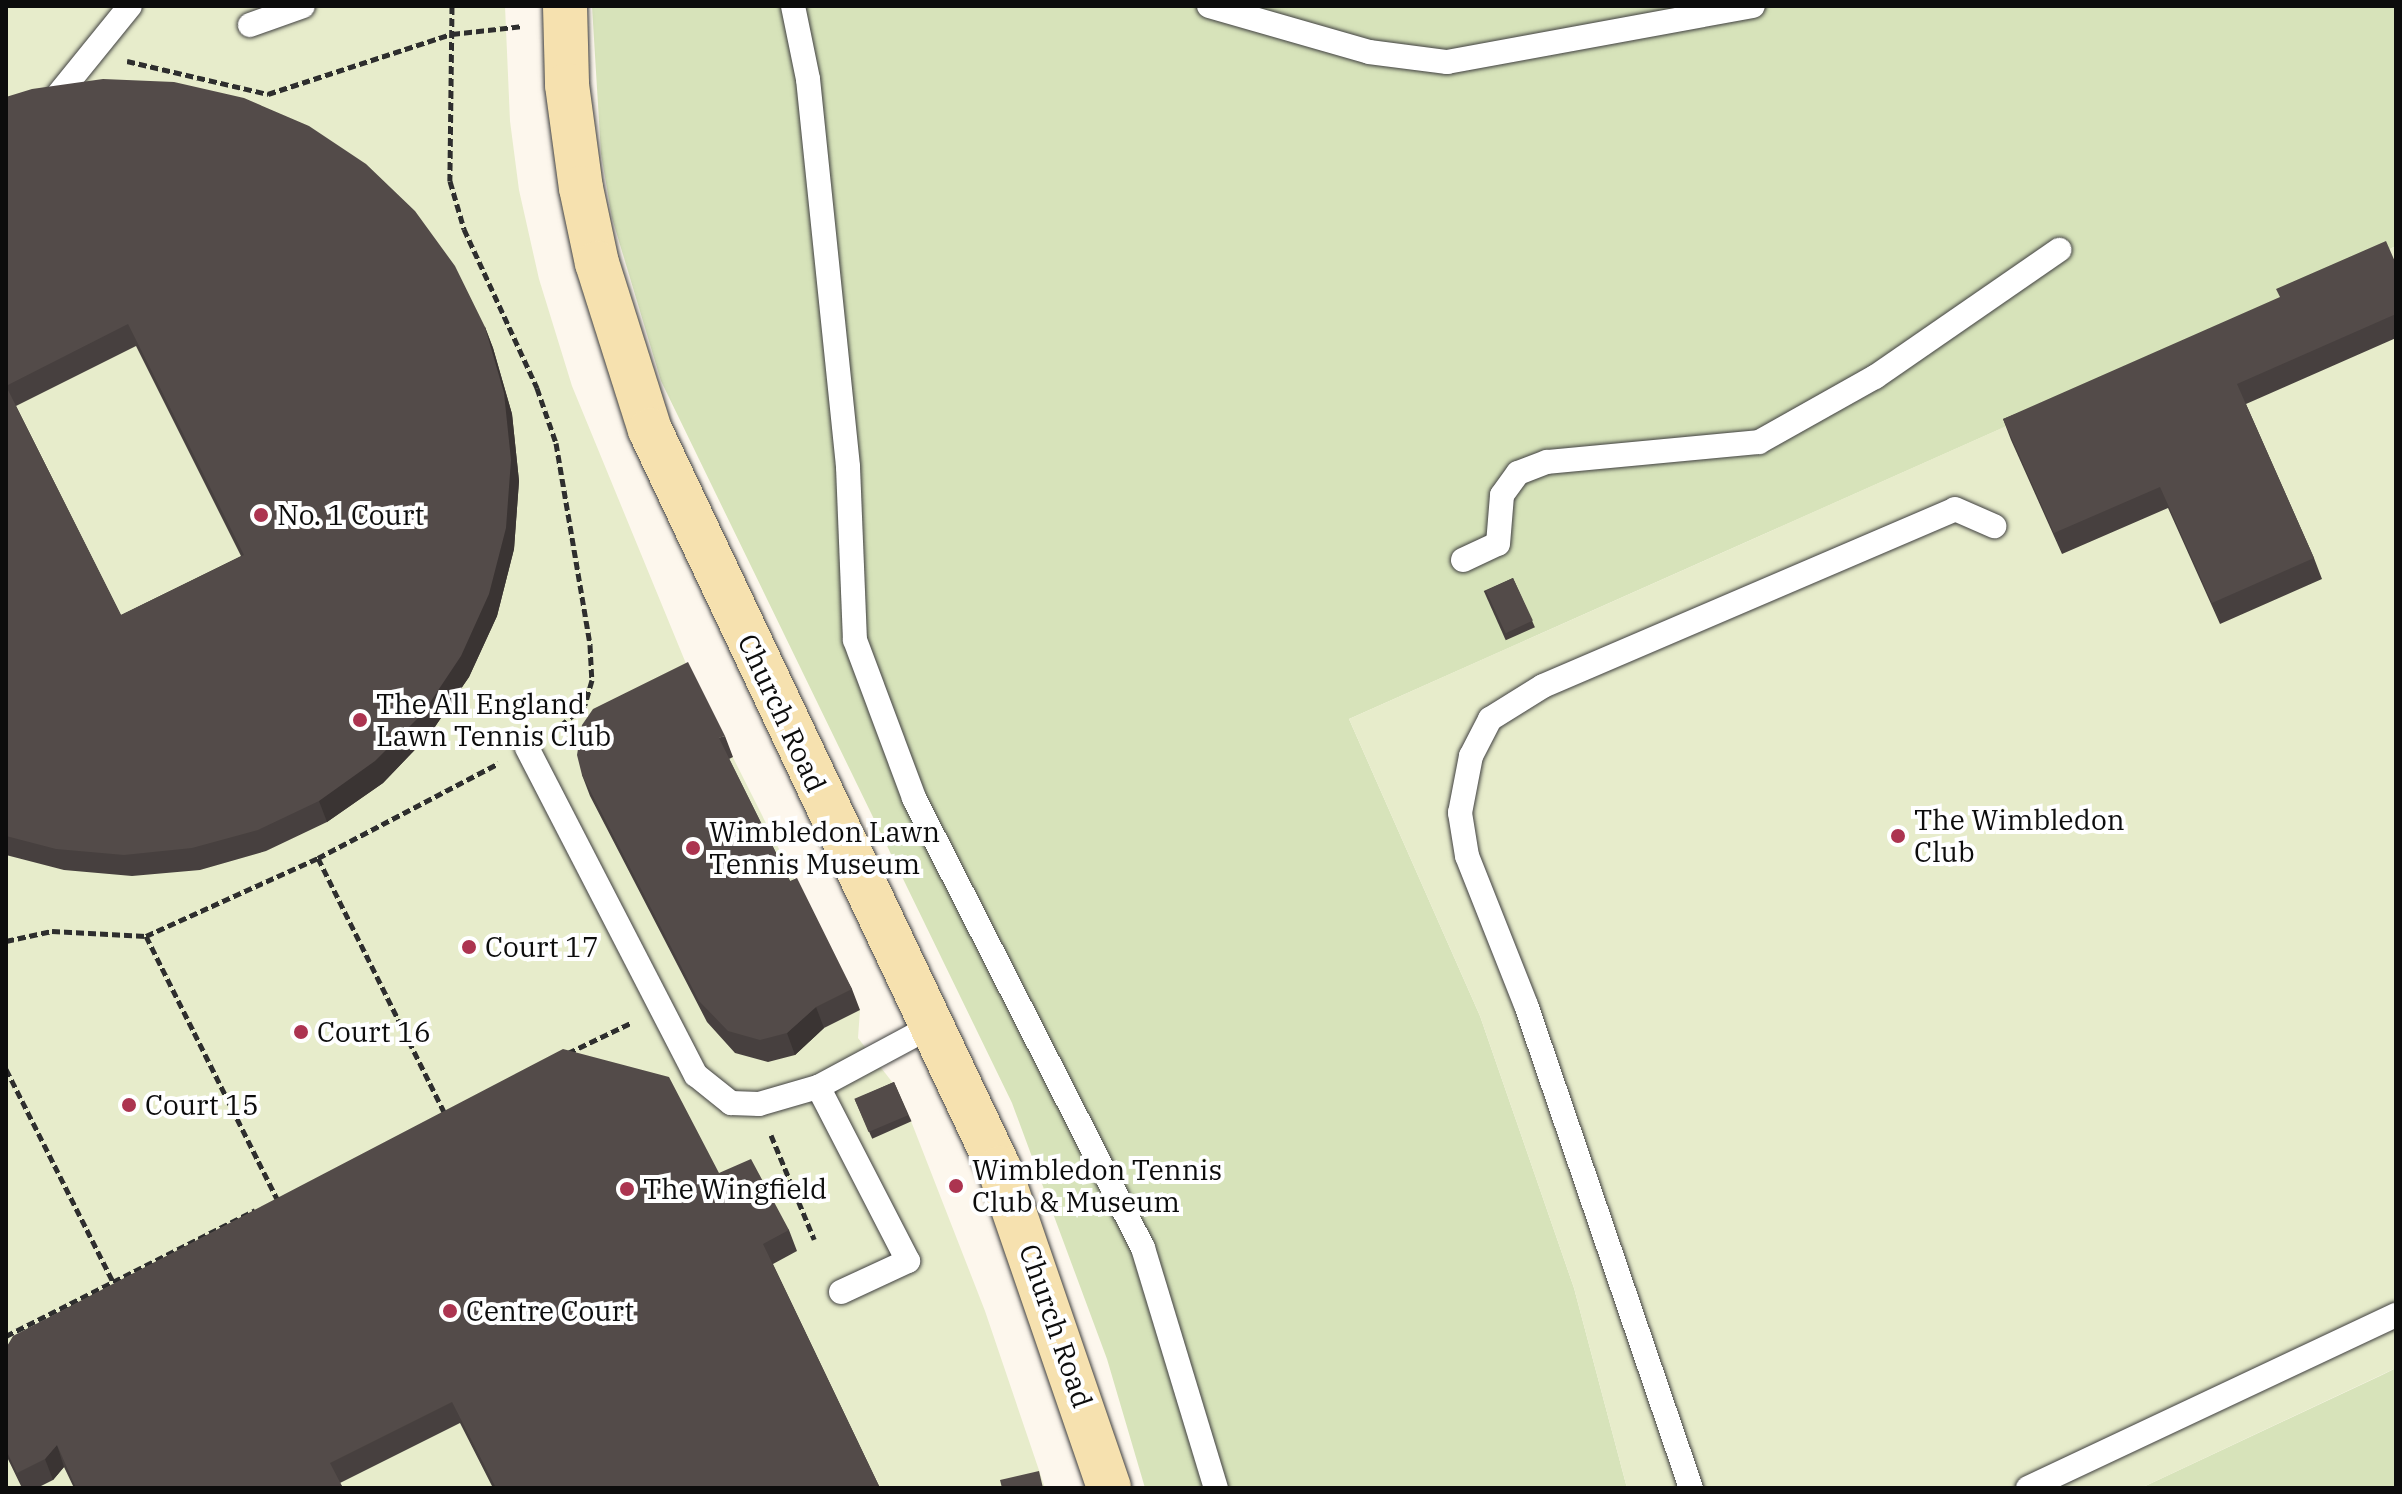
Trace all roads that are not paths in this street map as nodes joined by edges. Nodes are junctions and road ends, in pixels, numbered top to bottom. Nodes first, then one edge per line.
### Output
1 (130, 6) edge
2 (303, 6) edge
3 (565, 6) edge
4 (793, 6) edge
5 (1209, 6) edge
6 (1753, 6) edge
7 (250, 25) dead end
8 (6, 130) edge
9 (2059, 250) dead end
10 (1994, 526) dead end
11 (1463, 560) dead end
12 (527, 748) road end
13 (932, 1026) junction
14 (818, 1087) junction
15 (841, 1292) dead end
16 (2396, 1315) edge
17 (1109, 1488) edge
18 (1216, 1488) edge
19 (1691, 1488) edge
20 (2028, 1488) edge

1 - 8 lane
2 - 7 lane
3 - 13 street, Church Road
4 - 18 lane
5 - 6 lane
9 - 11 lane
10 - 19 lane
12 - 14 lane
13 - 14 lane
13 - 17 street, Church Road
14 - 15 lane
16 - 20 lane

